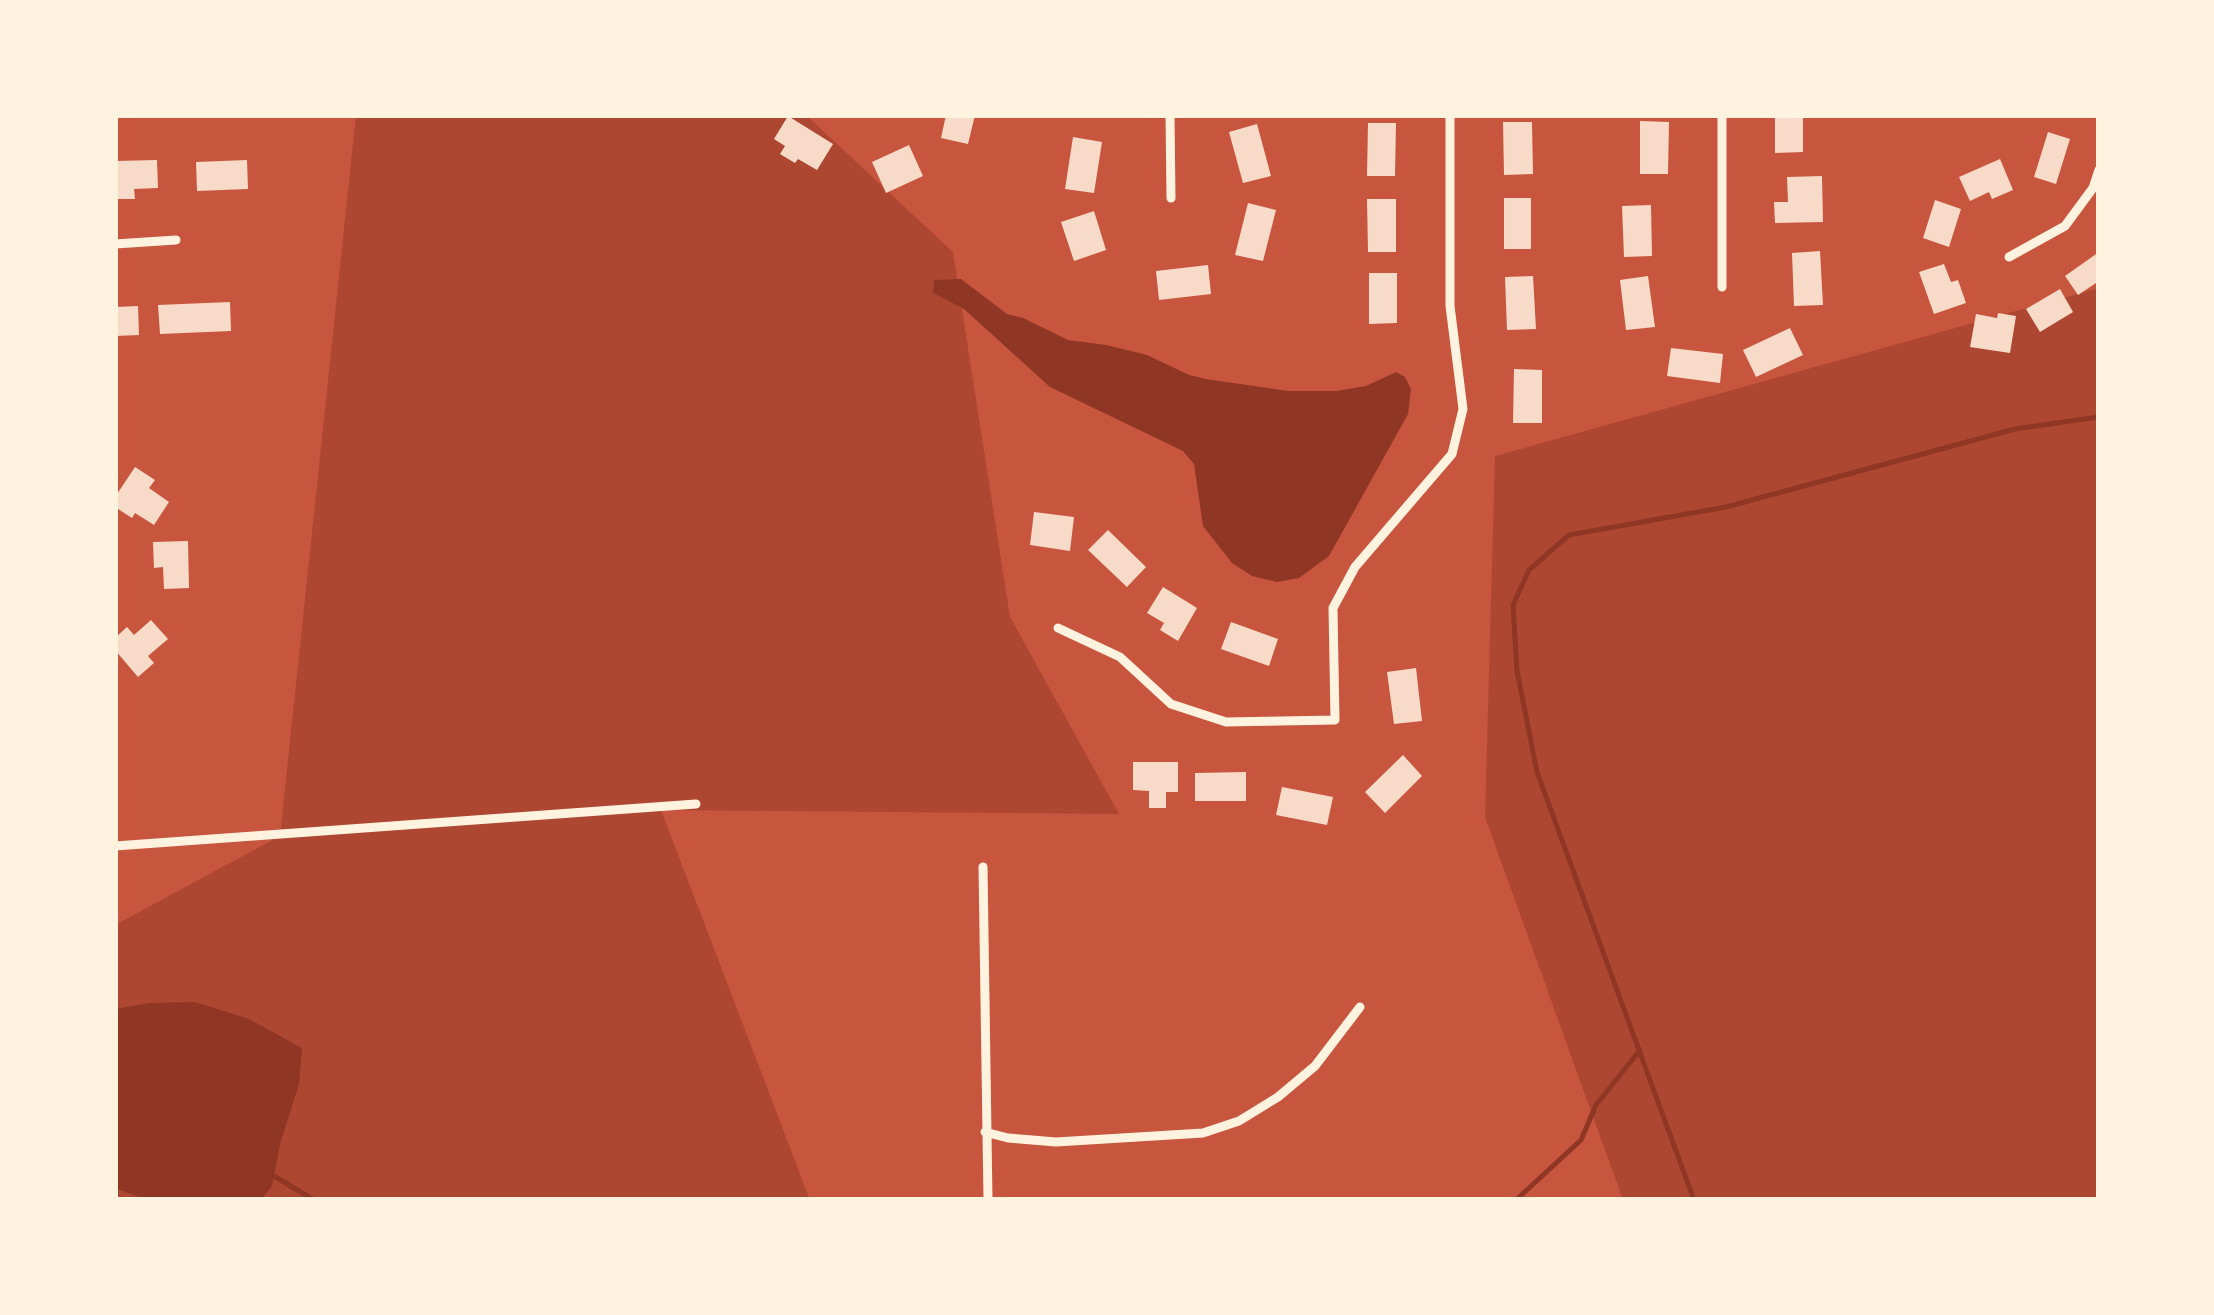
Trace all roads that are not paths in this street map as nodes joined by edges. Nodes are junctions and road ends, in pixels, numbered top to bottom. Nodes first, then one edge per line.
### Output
1 (1170, 115) edge
2 (1450, 115) edge
3 (1722, 115) edge
4 (2099, 170) edge
5 (1171, 198) dead end
6 (176, 240) dead end
7 (115, 244) edge
8 (2009, 257) dead end
9 (1722, 288) dead end
10 (1058, 628) dead end
11 (696, 804) dead end
12 (115, 846) edge
13 (983, 866) dead end
14 (1360, 1007) dead end
15 (985, 1132) junction
16 (988, 1200) edge

1 - 5 street
2 - 10 street
3 - 9 street
4 - 8 street
6 - 7 street
11 - 12 street
13 - 15 street
14 - 15 street
15 - 16 street

